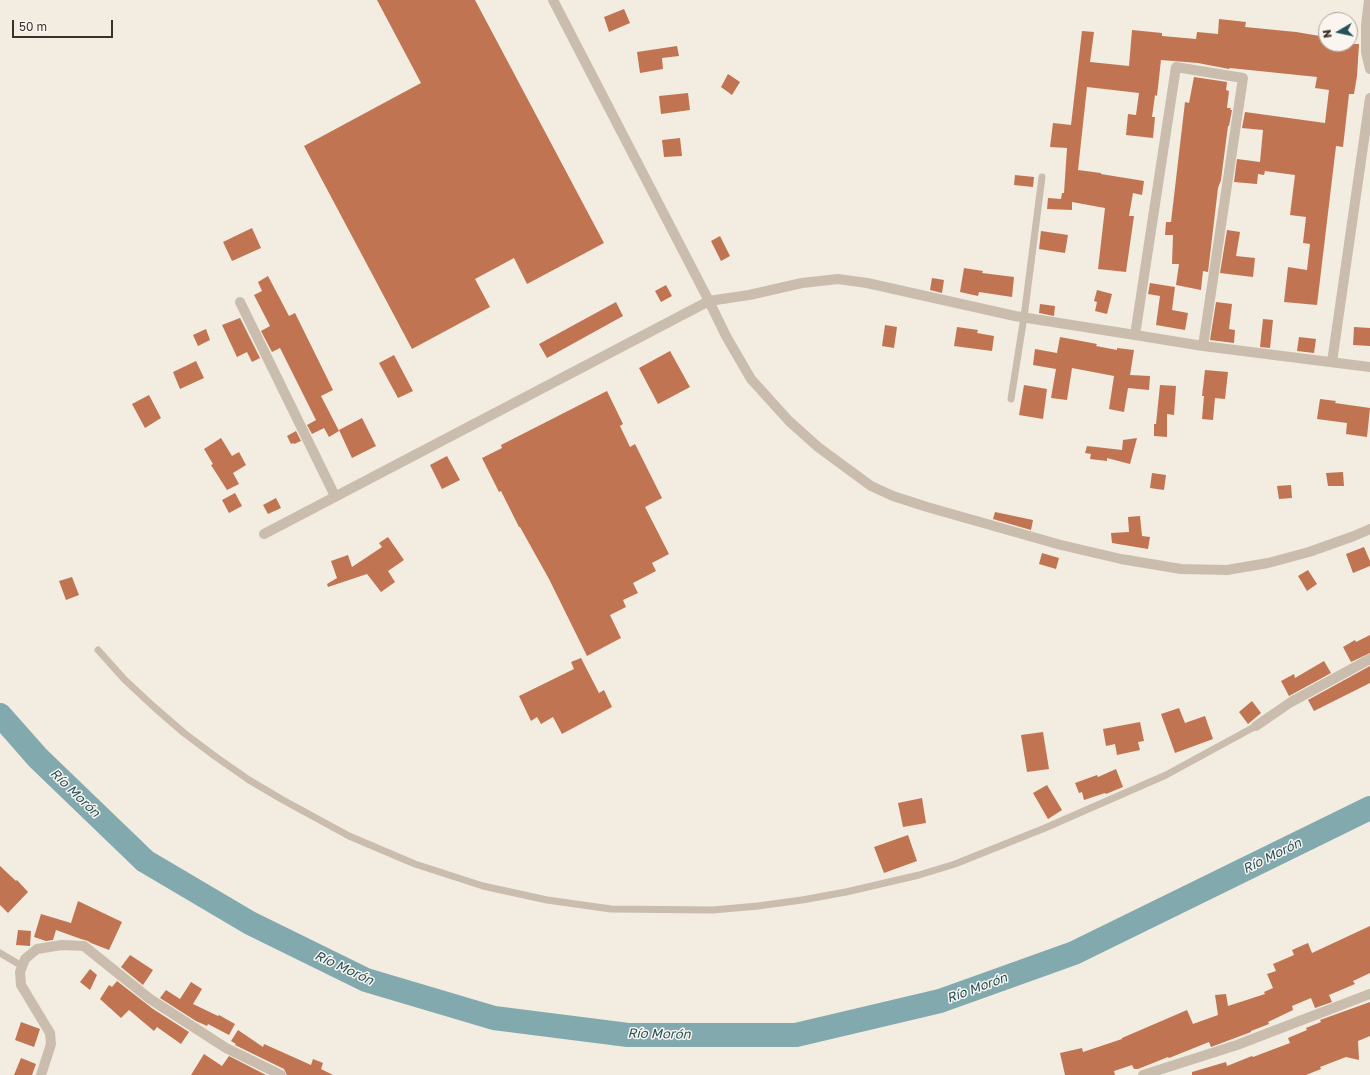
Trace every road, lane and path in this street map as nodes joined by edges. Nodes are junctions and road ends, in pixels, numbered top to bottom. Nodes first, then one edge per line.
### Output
1 (553, 0) edge
2 (1369, 0) edge
3 (1370, 69) edge
4 (1370, 98) edge
5 (1042, 177) dead end
6 (709, 301) junction
7 (240, 302) dead end
8 (1024, 317) junction
9 (1135, 335) junction
10 (1203, 346) junction
11 (1332, 362) junction
12 (1370, 367) edge
13 (1011, 399) dead end
14 (335, 496) junction
15 (1370, 529) edge
16 (264, 534) dead end
17 (98, 650) dead end
18 (1370, 659) edge
19 (1256, 726) joint
20 (0, 953) edge
21 (22, 966) junction
22 (1370, 994) edge
23 (41, 1075) edge
24 (281, 1075) edge
25 (1143, 1075) edge

1 - 6 street
2 - 3 street
4 - 11 street
5 - 8 lane
6 - 8 street
6 - 14 street
6 - 15 street
7 - 14 street
8 - 9 street
8 - 13 lane
9 - 10 street
9 - 10 street
10 - 11 street
11 - 12 street
14 - 16 street
17 - 19 lane
18 - 19 street
20 - 21 lane
21 - 23 street
21 - 24 street
22 - 25 street

